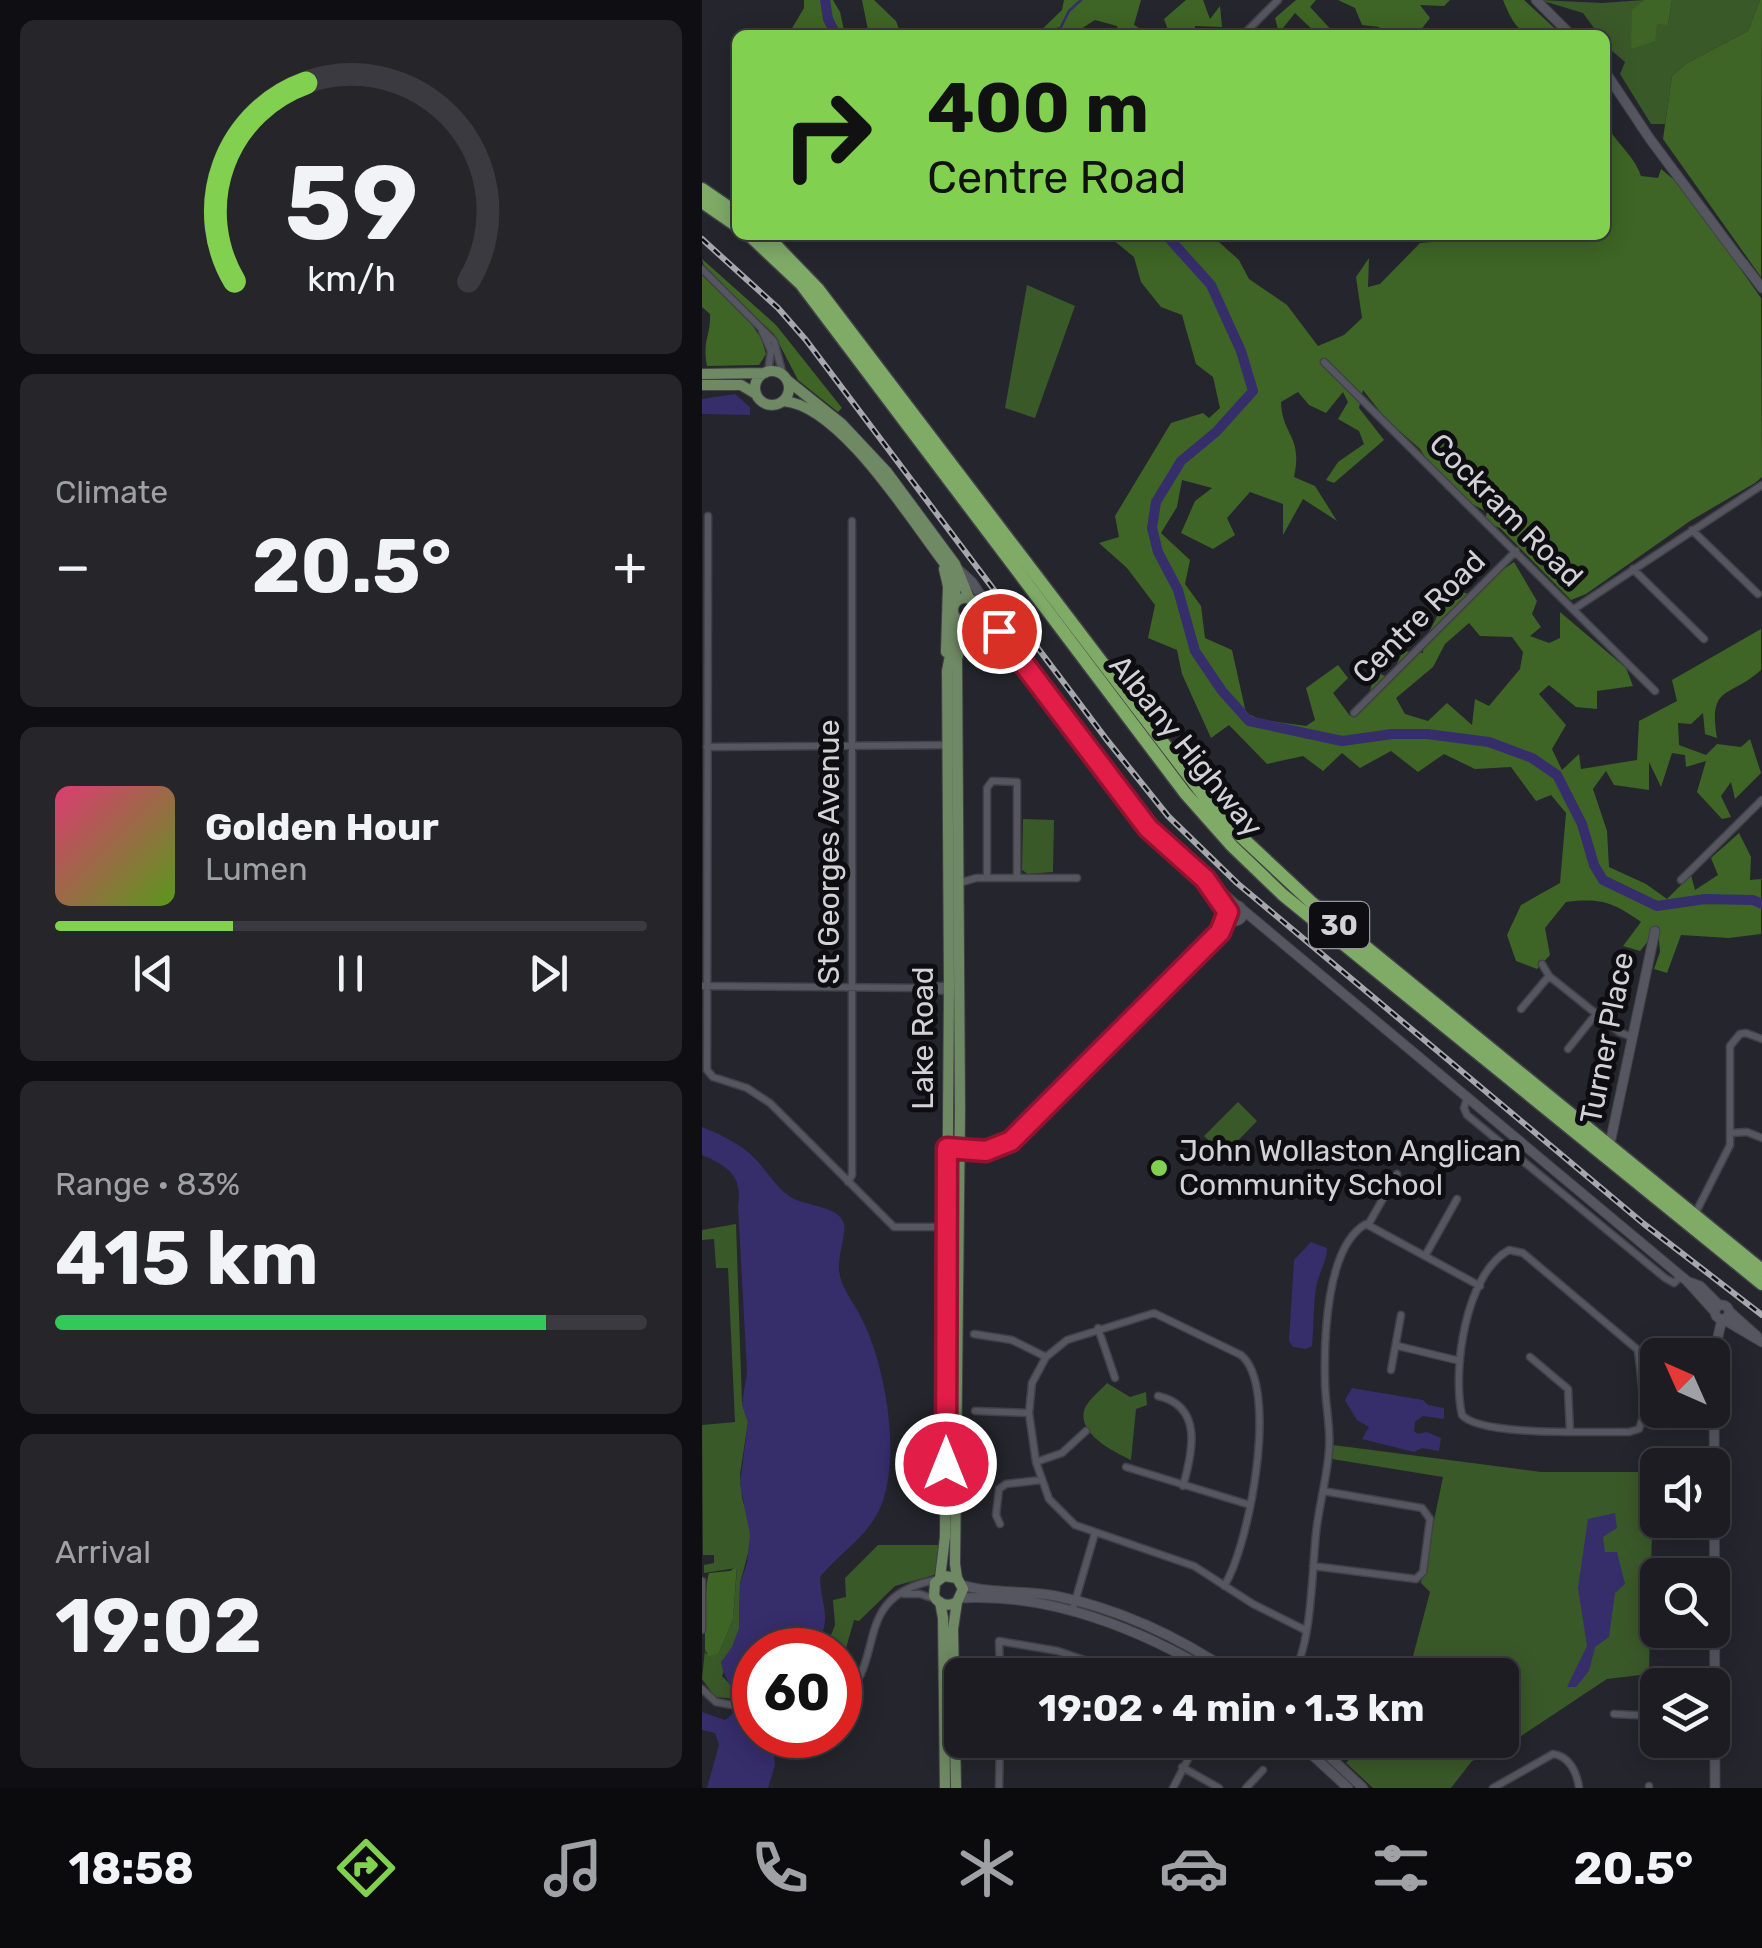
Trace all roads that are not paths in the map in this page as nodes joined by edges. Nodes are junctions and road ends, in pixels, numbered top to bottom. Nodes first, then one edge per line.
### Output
1 (1278, 0) edge
2 (1536, 0) edge
3 (1249, 30) edge
4 (1566, 30) edge
5 (1610, 80) edge
6 (702, 189) edge
7 (702, 202) edge
8 (732, 210) edge
9 (732, 223) edge
10 (754, 240) edge
11 (771, 240) edge
12 (702, 269) edge
13 (1762, 288) edge
14 (757, 321) junction
15 (1324, 362) dead end
16 (767, 373) junction
17 (702, 374) edge
18 (785, 378) junction
19 (702, 385) edge
20 (757, 395) junction
21 (783, 401) junction
22 (1762, 485) edge
23 (708, 516) dead end
24 (852, 521) dead end
25 (987, 522) junction
26 (1692, 530) junction
27 (1516, 552) junction
28 (942, 560) junction
29 (958, 568) junction
30 (1633, 569) junction
31 (1758, 594) dead end
32 (954, 603) junction
33 (973, 603) junction
34 (1574, 609) junction
35 (956, 619) junction
36 (971, 620) junction
37 (1000, 628) junction
38 (1704, 638) dead end
39 (959, 644) junction
40 (948, 662) junction
41 (1655, 691) dead end
42 (1354, 713) dead end
43 (707, 746) junction
44 (851, 746) junction
45 (952, 747) junction
46 (1762, 800) edge
47 (957, 826) junction
48 (976, 878) junction
49 (987, 878) junction
50 (1017, 878) junction
51 (1077, 878) dead end
52 (1682, 880) dead end
53 (957, 884) junction
54 (1235, 914) junction
55 (1654, 930) dead end
56 (1542, 964) dead end
57 (1550, 976) junction
58 (705, 986) edge
59 (851, 987) junction
60 (954, 988) junction
61 (1522, 1009) dead end
62 (1596, 1014) junction
63 (1633, 1037) junction
64 (1762, 1039) edge
65 (1568, 1048) dead end
66 (1730, 1133) junction
67 (1762, 1138) edge
68 (1608, 1151) junction
69 (952, 1152) junction
70 (1397, 1174) dead end
71 (848, 1182) junction
72 (1457, 1199) dead end
73 (1690, 1220) junction
74 (1367, 1224) junction
75 (952, 1226) junction
76 (1424, 1256) junction
77 (1762, 1270) edge
78 (1762, 1284) edge
79 (1480, 1286) junction
80 (1401, 1314) dead end
81 (1721, 1314) junction
82 (1098, 1328) junction
83 (974, 1334) dead end
84 (1717, 1338) edge
85 (1762, 1341) edge
86 (1398, 1346) junction
87 (1046, 1357) junction
88 (1530, 1358) dead end
89 (1640, 1358) edge
90 (1460, 1361) junction
91 (1391, 1370) dead end
92 (1115, 1378) dead end
93 (1158, 1396) dead end
94 (976, 1412) dead end
95 (1029, 1413) junction
96 (1640, 1426) edge
97 (1713, 1428) edge
98 (1086, 1432) dead end
99 (1570, 1432) junction
100 (1036, 1462) junction
101 (1126, 1467) dead end
102 (1040, 1480) junction
103 (1183, 1486) junction
104 (1323, 1491) junction
105 (1250, 1504) junction
106 (1000, 1524) dead end
107 (1095, 1533) junction
108 (1313, 1566) junction
109 (939, 1579) junction
110 (702, 1581) edge
111 (959, 1581) junction
112 (1224, 1586) junction
113 (898, 1595) junction
114 (959, 1600) junction
115 (938, 1601) junction
116 (1073, 1606) junction
117 (702, 1630) edge
118 (1305, 1630) junction
119 (1000, 1658) edge
120 (1079, 1658) edge
121 (1185, 1658) edge
122 (1205, 1658) edge
123 (1299, 1658) edge
124 (862, 1668) edge
125 (1714, 1668) edge
126 (702, 1689) edge
127 (732, 1706) edge
128 (1614, 1714) dead end
129 (1640, 1715) edge
130 (1000, 1758) edge
131 (1187, 1758) edge
132 (1316, 1758) edge
133 (1331, 1758) edge
134 (1715, 1758) edge
135 (1182, 1767) junction
136 (1263, 1770) dead end
137 (945, 1788) edge
138 (956, 1788) edge
139 (999, 1788) edge
140 (1173, 1788) edge
141 (1219, 1788) edge
142 (1246, 1788) edge
143 (1348, 1788) edge
144 (1363, 1788) edge
145 (1493, 1788) edge
146 (1578, 1788) edge
147 (1715, 1788) edge

1 - 3 street
2 - 4 main road
5 - 13 main road
6 - 8 highway
7 - 9 highway
10 - 25 highway, Albany Highway / 30
11 - 25 highway, Albany Highway / 30
12 - 14 street
14 - 16 street
14 - 18 street
15 - 27 street, Cockram Road
16 - 17 main road
16 - 18 main road
16 - 20 main road
18 - 21 main road
18 - 29 main road
19 - 20 main road
20 - 21 main road
21 - 28 main road
22 - 26 street
23 - 43 street
24 - 44 street, St Georges Avenue
25 - 68 highway, Albany Highway / 30
26 - 30 street
26 - 31 street
27 - 34 street, Cockram Road
27 - 42 street, Centre Road
28 - 32 main road
28 - 40 main road
29 - 33 main road
29 - 37 main road
30 - 34 street
30 - 38 street
32 - 33 main road
32 - 35 main road
33 - 36 main road
33 - 37 main road
34 - 41 street, Cockram Road
35 - 36 main road
35 - 40 main road, Lake Road
36 - 37 main road
36 - 39 main road, Lake Road
37 - 39 main road
37 - 54 main road
39 - 45 main road, Lake Road
40 - 45 main road, Lake Road
43 - 44 street
43 - 58 street
44 - 45 street
44 - 59 street, St Georges Avenue
45 - 47 main road, Lake Road
45 - 60 main road, Lake Road
46 - 52 street
47 - 48 street
47 - 53 main road, Lake Road
48 - 49 street
48 - 53 street
49 - 50 street
49 - 50 street
50 - 51 street
53 - 60 main road, Lake Road
54 - 69 street
54 - 81 main road
55 - 63 main road, Turner Place
56 - 57 street
57 - 61 street
57 - 62 street
58 - 59 street
58 - 71 street
59 - 60 street
59 - 71 street, St Georges Avenue
60 - 69 main road, Lake Road
62 - 63 street
62 - 65 street
63 - 68 main road, Turner Place
64 - 66 street
66 - 67 street
66 - 73 street
68 - 73 highway, Albany Highway / 30
69 - 75 main road, Lake Road
70 - 74 street
71 - 75 street
72 - 76 street
73 - 77 highway, Albany Highway / 30
73 - 78 highway, Albany Highway / 30
74 - 76 street
74 - 104 street
75 - 109 main road, Lake Road
75 - 111 main road, Lake Road
76 - 79 street
79 - 89 street
79 - 90 street
80 - 86 street
81 - 84 main road
81 - 85 main road
82 - 87 street
82 - 92 street
82 - 105 street
83 - 87 street
86 - 90 street
86 - 91 street
87 - 95 street
88 - 99 street
90 - 99 street
93 - 103 street
94 - 95 street
95 - 100 street
96 - 99 street
97 - 125 main road
98 - 100 street
100 - 102 street
101 - 103 street
102 - 106 street
102 - 107 street
103 - 105 street
104 - 108 street
104 - 108 street
105 - 112 street
107 - 112 street
107 - 116 street
108 - 118 street
109 - 111 main road
109 - 113 street
109 - 115 main road
110 - 117 street
111 - 114 main road
111 - 116 main road
112 - 118 street
113 - 115 street
113 - 124 street
114 - 115 main road
114 - 116 main road
114 - 138 main road
115 - 137 main road
116 - 121 main road
116 - 122 main road
118 - 123 street
119 - 120 street
126 - 127 street
128 - 129 street
130 - 139 street
131 - 135 street
132 - 143 main road
133 - 144 main road
134 - 147 main road
135 - 140 street
135 - 141 street
136 - 142 street
145 - 146 street

